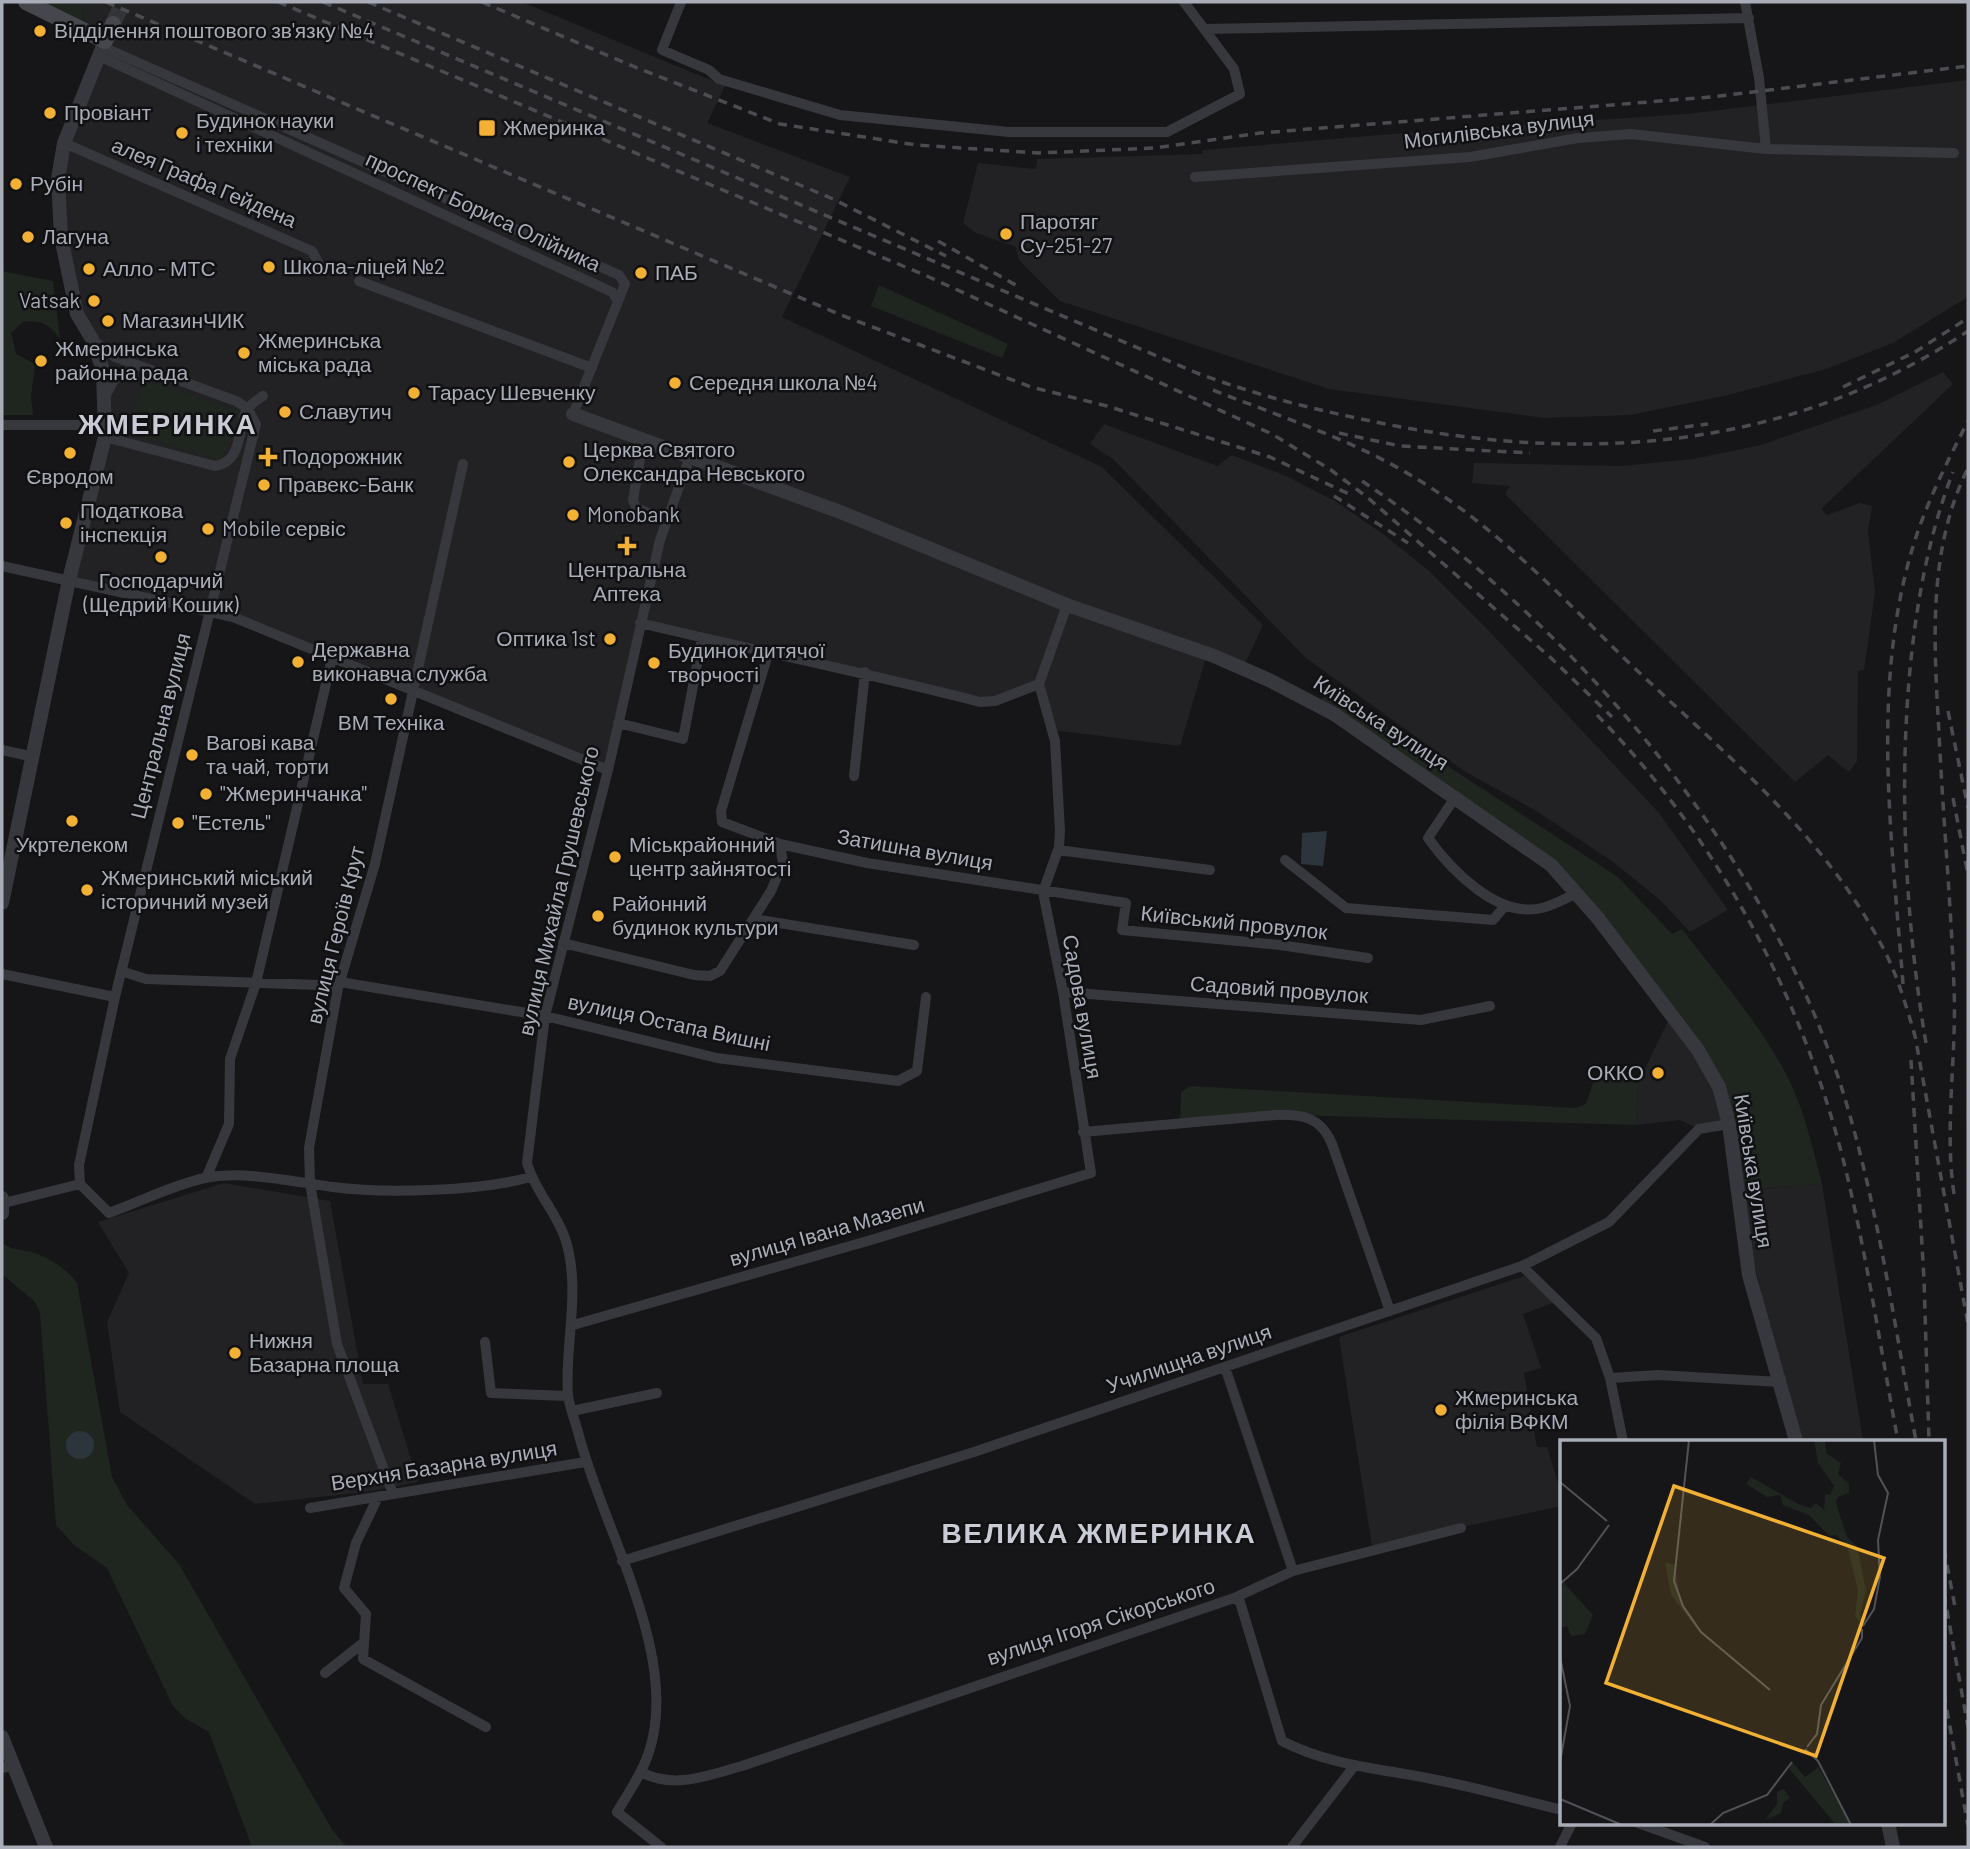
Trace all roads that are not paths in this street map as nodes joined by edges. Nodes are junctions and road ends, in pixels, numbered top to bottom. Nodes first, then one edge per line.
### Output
1 (26, 2) edge
2 (681, 2) edge
3 (1184, 2) edge
4 (1745, 2) edge
5 (1749, 18) junction
6 (113, 24) tunnel mouth
7 (1204, 29) junction
8 (102, 48) junction
9 (64, 143) junction
10 (1766, 149) junction
11 (1954, 153) dead end
12 (1195, 177) dead end
13 (320, 266) dead end
14 (359, 281) dead end
15 (618, 301) junction
16 (92, 339) junction
17 (135, 365) junction
18 (592, 368) junction
19 (262, 396) dead end
20 (105, 397) junction
21 (247, 408) junction
22 (573, 414) joint
23 (2, 425) edge
24 (105, 431) junction
25 (643, 441) junction
26 (689, 459) junction
27 (463, 464) dead end
28 (666, 520) junction
29 (2, 566) edge
30 (69, 580) junction
31 (1067, 605) junction
32 (209, 610) junction
33 (640, 623) junction
34 (702, 638) junction
35 (768, 654) junction
36 (332, 658) junction
37 (865, 672) junction
38 (1039, 684) junction
39 (413, 691) junction
40 (618, 723) junction
41 (2, 750) edge
42 (34, 757) junction
43 (608, 770) junction
44 (854, 776) dead end
45 (1456, 796) junction
46 (780, 844) junction
47 (1058, 850) junction
48 (1285, 860) dead end
49 (1210, 870) dead end
50 (1044, 892) junction
51 (1577, 893) junction
52 (2, 902) edge
53 (1505, 906) junction
54 (754, 919) junction
55 (563, 943) junction
56 (914, 945) dead end
57 (1368, 958) dead end
58 (121, 971) junction
59 (2, 974) edge
60 (256, 983) junction
61 (339, 985) junction
62 (1063, 992) junction
63 (115, 997) junction
64 (926, 997) dead end
65 (1490, 1006) dead end
66 (545, 1016) junction
67 (1729, 1124) junction
68 (1083, 1132) junction
69 (1091, 1173) joint
70 (531, 1177) junction
71 (206, 1178) junction
72 (310, 1183) junction
73 (80, 1184) junction
74 (3, 1205) edge
75 (1522, 1266) junction
76 (1390, 1311) junction
77 (573, 1325) junction
78 (485, 1342) dead end
79 (1226, 1367) junction
80 (1610, 1378) junction
81 (1780, 1382) junction
82 (657, 1393) dead end
83 (569, 1396) junction
84 (572, 1411) junction
85 (1623, 1440) edge
86 (1796, 1440) edge
87 (585, 1462) junction
88 (393, 1494) junction
89 (378, 1497) junction
90 (310, 1508) dead end
91 (1461, 1528) dead end
92 (622, 1561) junction
93 (1293, 1571) junction
94 (1234, 1598) junction
95 (363, 1643) junction
96 (325, 1673) dead end
97 (486, 1727) dead end
98 (2, 1737) edge
99 (1355, 1765) junction
100 (8, 1767) edge
101 (641, 1772) junction
102 (1560, 1809) edge
103 (1571, 1825) edge
104 (1643, 1825) edge
105 (1888, 1825) edge
106 (1700, 1846) edge
107 (46, 1847) edge
108 (661, 1847) edge
109 (1292, 1847) edge
110 (1560, 1847) edge
111 (1893, 1847) edge

1 - 8 main road
2 - 7 street
3 - 7 street
4 - 5 street
5 - 7 street
5 - 10 street
6 - 8 main road
8 - 9 street
8 - 15 street, проспект Бориса Олійника
8 - 15 street, проспект Бориса Олійника
9 - 13 street, алея Графа Гейдена
9 - 16 street
10 - 11 street, Могилівська вулиця
10 - 12 street, Могилівська вулиця
14 - 18 street
15 - 18 street
16 - 17 street
16 - 20 street
17 - 20 street
17 - 21 street
18 - 22 street
19 - 21 street
20 - 24 street
21 - 24 street
21 - 32 street, Центральна вулиця
22 - 25 street, Київська вулиця
23 - 24 street
24 - 30 street
25 - 26 street, Київська вулиця
25 - 28 street
26 - 28 street, вулиця Михайла Грушевського
26 - 31 street, Київська вулиця
27 - 39 street, вулиця Героїв Крут
28 - 33 street, вулиця Михайла Грушевського
29 - 30 street
30 - 32 street
30 - 42 street
31 - 38 street
31 - 45 street, Київська вулиця
32 - 36 street
32 - 58 street, Центральна вулиця
33 - 34 street
33 - 40 street, вулиця Михайла Грушевського
34 - 35 street
34 - 40 street
35 - 37 street
35 - 46 street, Затишна вулиця
36 - 39 street
36 - 60 street
37 - 38 street
37 - 44 street
38 - 47 street, Садова вулиця
39 - 43 street
39 - 61 street, вулиця Героїв Крут
40 - 43 street, вулиця Михайла Грушевського
41 - 42 street
42 - 52 street
43 - 55 street, вулиця Михайла Грушевського
45 - 51 street, Київська вулиця
45 - 53 street
46 - 50 street, Затишна вулиця
46 - 54 street
47 - 49 street
47 - 50 street, Садова вулиця
48 - 53 street
50 - 57 street, Київський провулок
50 - 62 street, Садова вулиця
51 - 53 street
51 - 67 street, Київська вулиця
54 - 55 street
54 - 56 street
55 - 66 street, вулиця Михайла Грушевського
58 - 60 street
58 - 63 street, Центральна вулиця
59 - 63 street
60 - 61 street
60 - 71 street
61 - 66 street
61 - 72 street, вулиця Героїв Крут
62 - 65 street, Садовий провулок
62 - 68 street, Садова вулиця
63 - 73 street, Центральна вулиця
64 - 66 street, вулиця Остапа Вишні
66 - 70 street, вулиця Михайла Грушевського
67 - 75 street, Училищна вулиця
67 - 81 street, Київська вулиця
68 - 69 street, Садова вулиця
68 - 76 street
69 - 77 street, вулиця Івана Мазепи
70 - 72 street
70 - 77 street, вулиця Михайла Грушевського
71 - 72 street
71 - 73 street
72 - 88 street, вулиця Героїв Крут
73 - 74 street
75 - 76 street, Училищна вулиця
75 - 80 street
76 - 79 street, Училищна вулиця
77 - 83 street, вулиця Михайла Грушевського
78 - 83 street
79 - 92 street, Училищна вулиця
79 - 93 street
80 - 81 street
80 - 85 street
81 - 86 street, Київська вулиця
82 - 84 street
83 - 84 street, вулиця Михайла Грушевського
84 - 87 street, вулиця Михайла Грушевського
87 - 88 street, Верхня Базарна вулиця
87 - 92 street, вулиця Михайла Грушевського
88 - 89 street, Верхня Базарна вулиця
89 - 90 street, Верхня Базарна вулиця
89 - 95 street
91 - 93 street
92 - 101 street, вулиця Михайла Грушевського
93 - 94 street
94 - 99 street, вулиця Ігоря Сікорського
94 - 101 street, вулиця Ігоря Сікорського
95 - 96 street
95 - 97 street
98 - 100 street
99 - 102 street, вулиця Ігоря Сікорського
99 - 109 street
100 - 107 street
101 - 108 street, вулиця Михайла Грушевського
103 - 110 street
104 - 106 street
105 - 111 street

